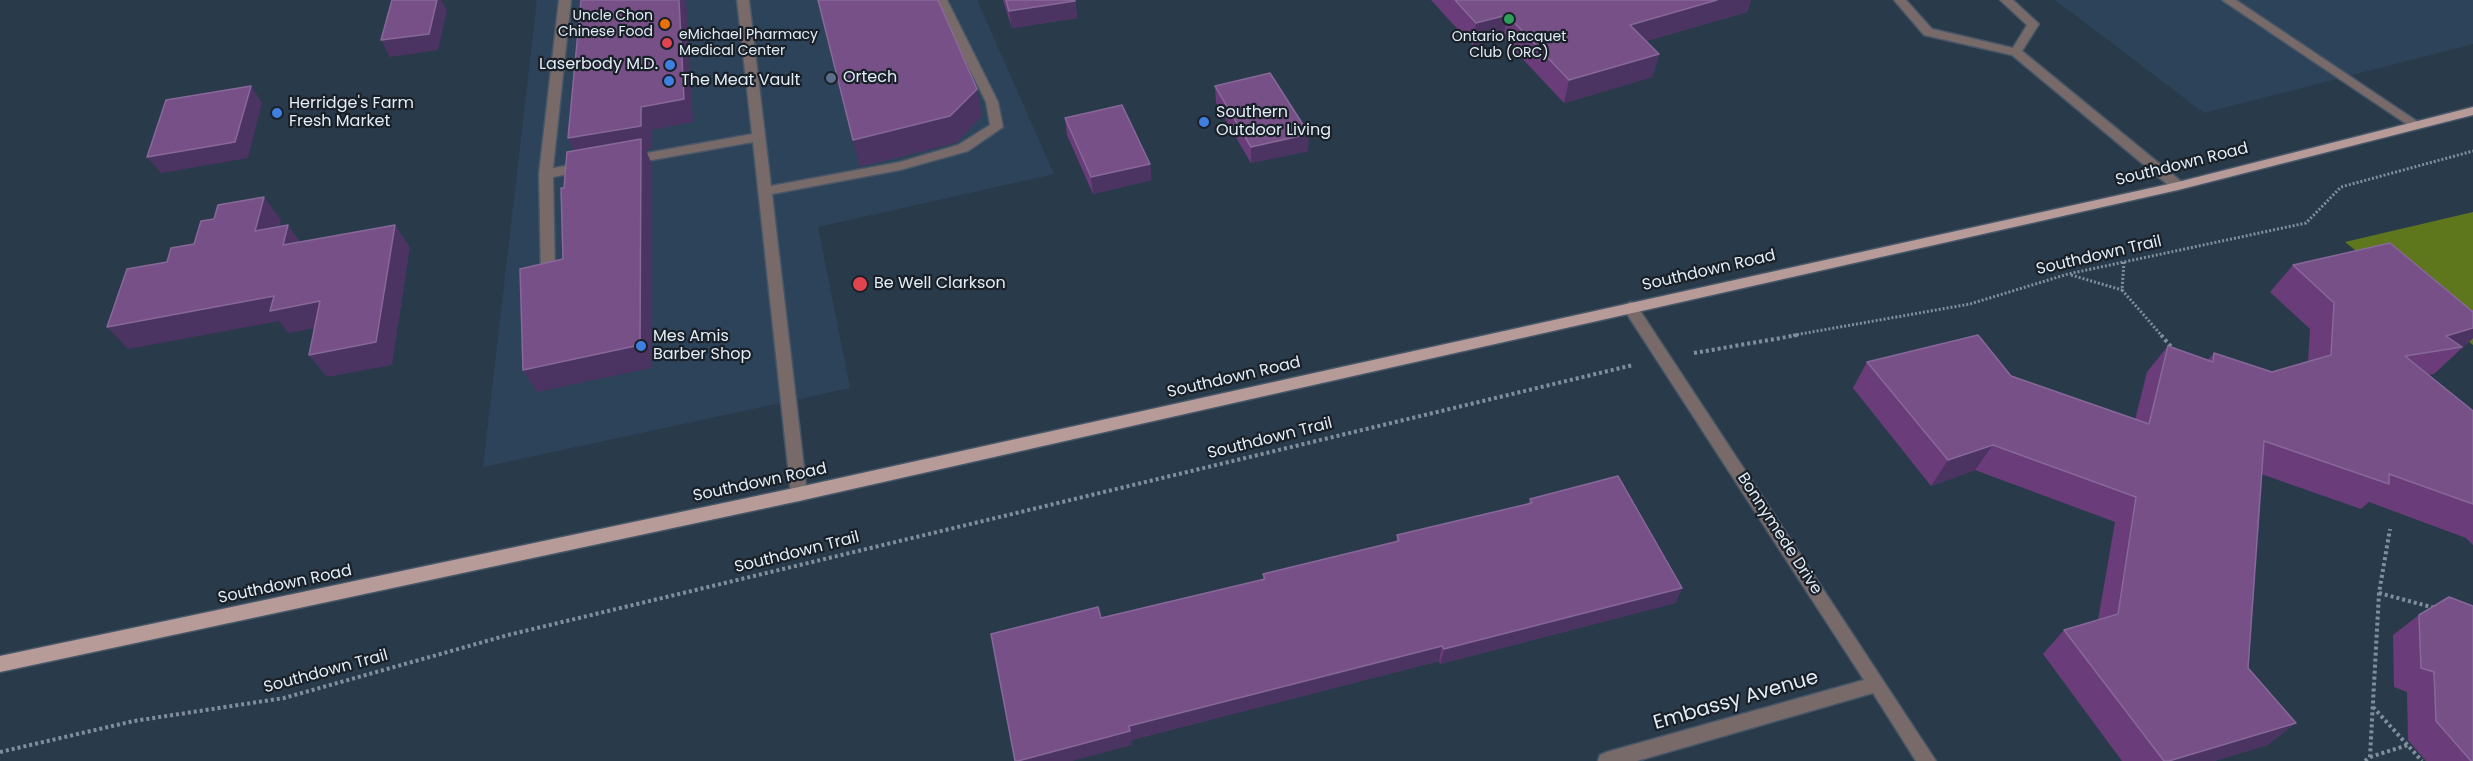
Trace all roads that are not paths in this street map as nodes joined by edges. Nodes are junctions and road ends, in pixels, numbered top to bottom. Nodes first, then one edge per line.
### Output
1 (565, 0) edge
2 (743, 0) edge
3 (941, 0) edge
4 (1900, 0) edge
5 (2006, 0) edge
6 (2228, 0) edge
7 (2016, 52) junction
8 (2473, 111) edge
9 (2415, 124) junction
10 (760, 137) junction
11 (546, 174) junction
12 (2178, 186) junction
13 (766, 191) junction
14 (548, 275) edge
15 (1630, 307) junction
16 (799, 494) junction
17 (0, 664) edge
18 (1877, 684) junction
19 (1607, 761) edge
20 (1927, 761) edge

1 - 11 street
2 - 10 street
3 - 13 street
4 - 7 street
5 - 7 street
6 - 9 street
7 - 12 street
8 - 9 main road, Southdown Road
9 - 12 main road, Southdown Road
10 - 11 street
10 - 13 street
11 - 14 street
12 - 15 main road, Southdown Road
13 - 16 street
15 - 16 main road, Southdown Road
15 - 18 street, Bonnymede Drive
16 - 17 main road, Southdown Road
18 - 19 street, Embassy Avenue
18 - 20 street, Bonnymede Drive

